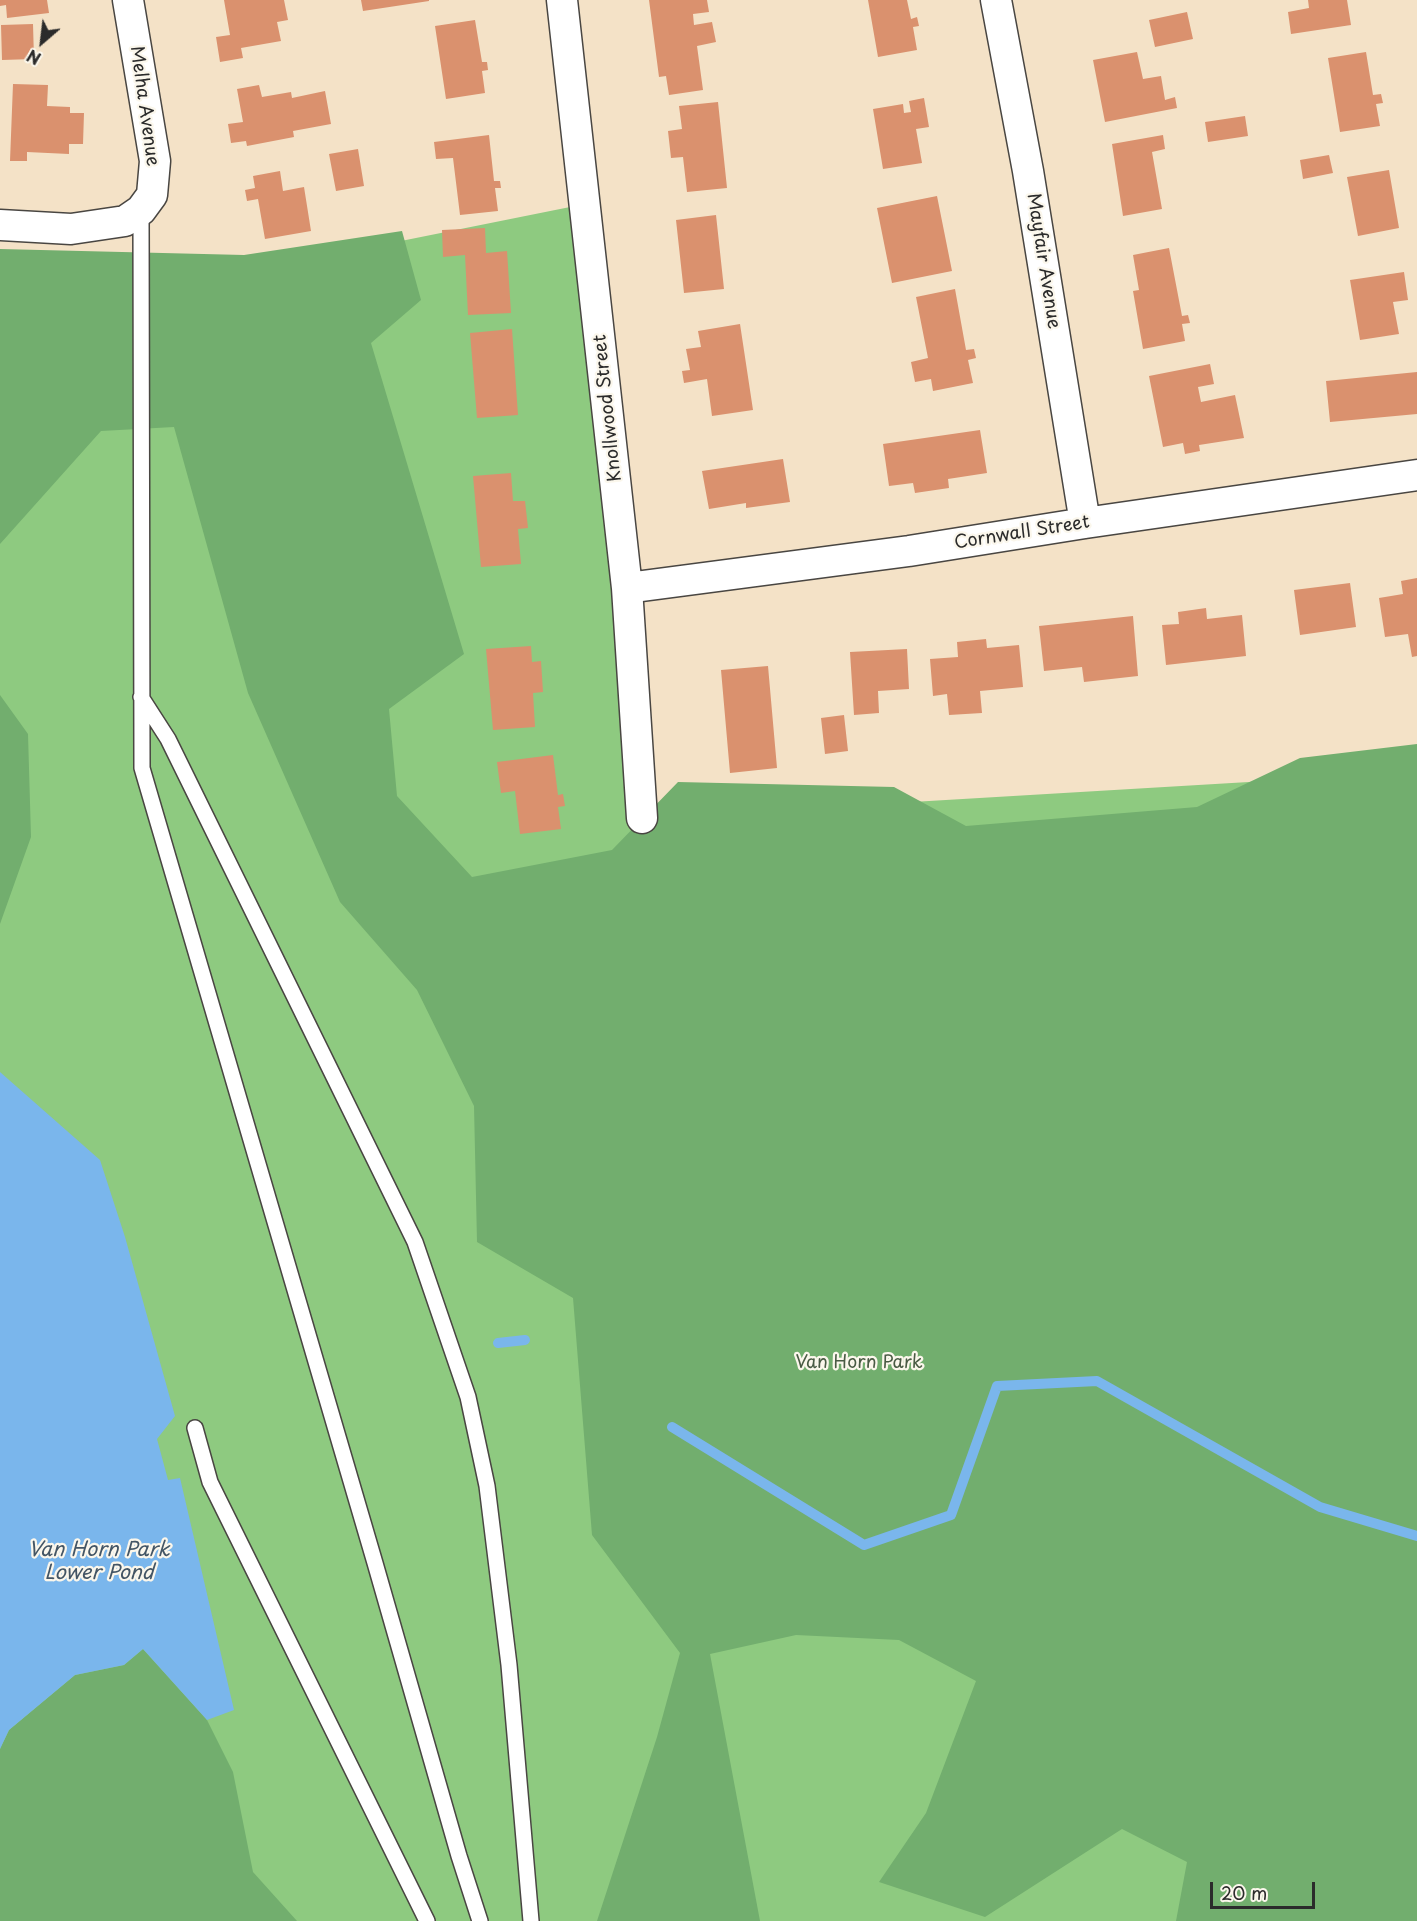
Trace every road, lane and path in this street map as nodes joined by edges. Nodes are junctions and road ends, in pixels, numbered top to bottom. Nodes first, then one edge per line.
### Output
1 (128, 0) edge
2 (562, 0) edge
3 (996, 0) edge
4 (141, 210) junction
5 (0, 225) edge
6 (1417, 475) edge
7 (1085, 523) junction
8 (627, 588) junction
9 (141, 697) junction
10 (642, 818) dead end
11 (195, 1428) dead end
12 (427, 1921) edge
13 (480, 1921) edge
14 (531, 1921) edge

1 - 4 street, Melha Avenue
2 - 8 street, Knollwood Street
3 - 7 street, Mayfair Avenue
4 - 5 street
4 - 9 lane
6 - 7 street, Cornwall Street
7 - 8 street, Cornwall Street
8 - 10 street, Knollwood Street
9 - 13 lane
9 - 14 lane
11 - 12 lane

